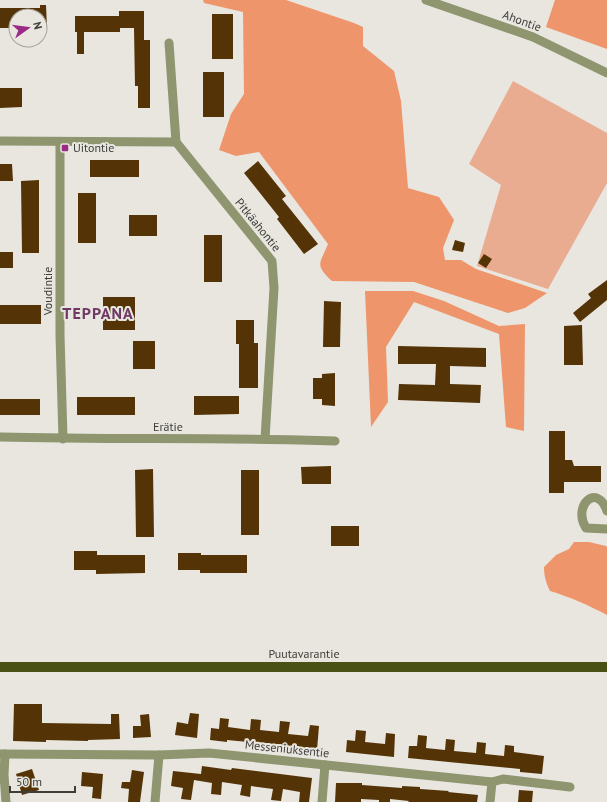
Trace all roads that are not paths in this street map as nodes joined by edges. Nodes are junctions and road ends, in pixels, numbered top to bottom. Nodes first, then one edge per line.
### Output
1 (426, 0) edge
2 (438, 2) edge
3 (169, 43) dead end
4 (607, 72) edge
5 (0, 141) edge
6 (60, 142) junction
7 (176, 142) junction
8 (0, 437) edge
9 (63, 439) junction
10 (265, 439) junction
11 (335, 441) dead end
12 (607, 511) edge
13 (607, 529) edge
14 (0, 667) edge
15 (607, 667) edge
16 (2, 754) edge
17 (159, 755) junction
18 (325, 766) junction
19 (492, 782) junction
20 (570, 787) dead end
21 (6, 802) edge
22 (155, 802) edge
23 (322, 802) edge
24 (490, 802) edge

1 - 2 street, Ahontie
2 - 4 street, Ahontie
3 - 7 street
5 - 6 street
6 - 7 street
6 - 9 street, Voudintie
7 - 10 street, Pitkäahontie
8 - 9 street, Erätie
9 - 10 street, Erätie
10 - 11 street, Erätie
12 - 13 street
14 - 15 main road, Puutavarantie
16 - 17 street, Messeniuksentie
16 - 21 street
17 - 18 street, Messeniuksentie
17 - 22 street
18 - 19 street, Messeniuksentie
18 - 23 street
19 - 20 street, Messeniuksentie
19 - 24 street

